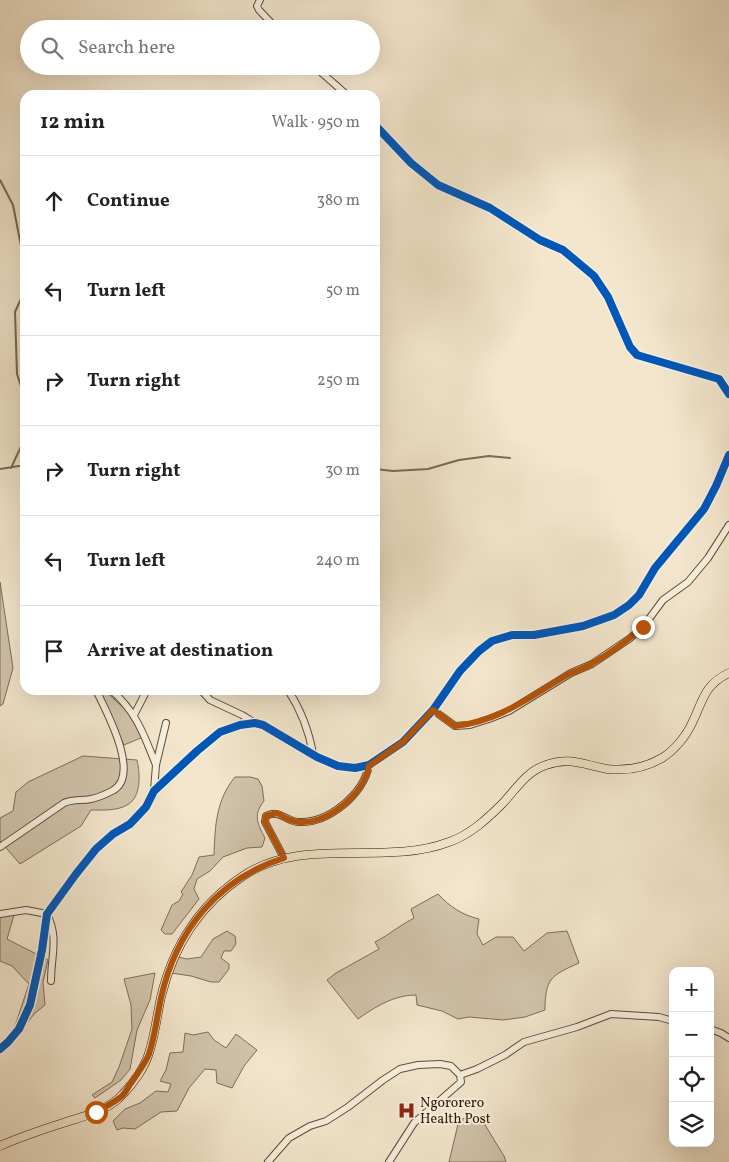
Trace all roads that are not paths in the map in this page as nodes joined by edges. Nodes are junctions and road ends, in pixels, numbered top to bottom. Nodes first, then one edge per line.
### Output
1 (260, 0) edge
2 (268, 20) edge
3 (324, 75) edge
4 (341, 90) edge
5 (380, 130) edge
6 (729, 394) edge
7 (729, 455) edge
8 (729, 525) edge
9 (729, 673) edge
10 (99, 695) edge
11 (117, 695) edge
12 (145, 695) edge
13 (206, 695) edge
14 (291, 695) edge
15 (433, 710) junction
16 (134, 715) junction
17 (166, 722) dead end
18 (255, 723) junction
19 (313, 754) junction
20 (156, 765) junction
21 (369, 766) junction
22 (154, 791) junction
23 (0, 847) edge
24 (284, 858) junction
25 (0, 914) edge
26 (47, 914) junction
27 (51, 981) dead end
28 (669, 1020) edge
29 (714, 1031) edge
30 (729, 1038) edge
31 (0, 1049) edge
32 (460, 1075) junction
33 (0, 1146) edge
34 (268, 1162) edge
35 (389, 1162) edge

1 - 2 street
3 - 4 street
5 - 6 street
7 - 15 street
8 - 15 street
9 - 24 main road
10 - 23 street
11 - 16 street
12 - 16 street
13 - 18 street
14 - 19 street
15 - 21 street
16 - 20 street
17 - 20 street
18 - 19 street
18 - 22 street
19 - 21 street
20 - 22 street
21 - 24 street
22 - 26 street
24 - 33 main road
25 - 26 street
26 - 27 street
26 - 31 street
28 - 32 street
29 - 30 street
32 - 34 street
32 - 35 street

